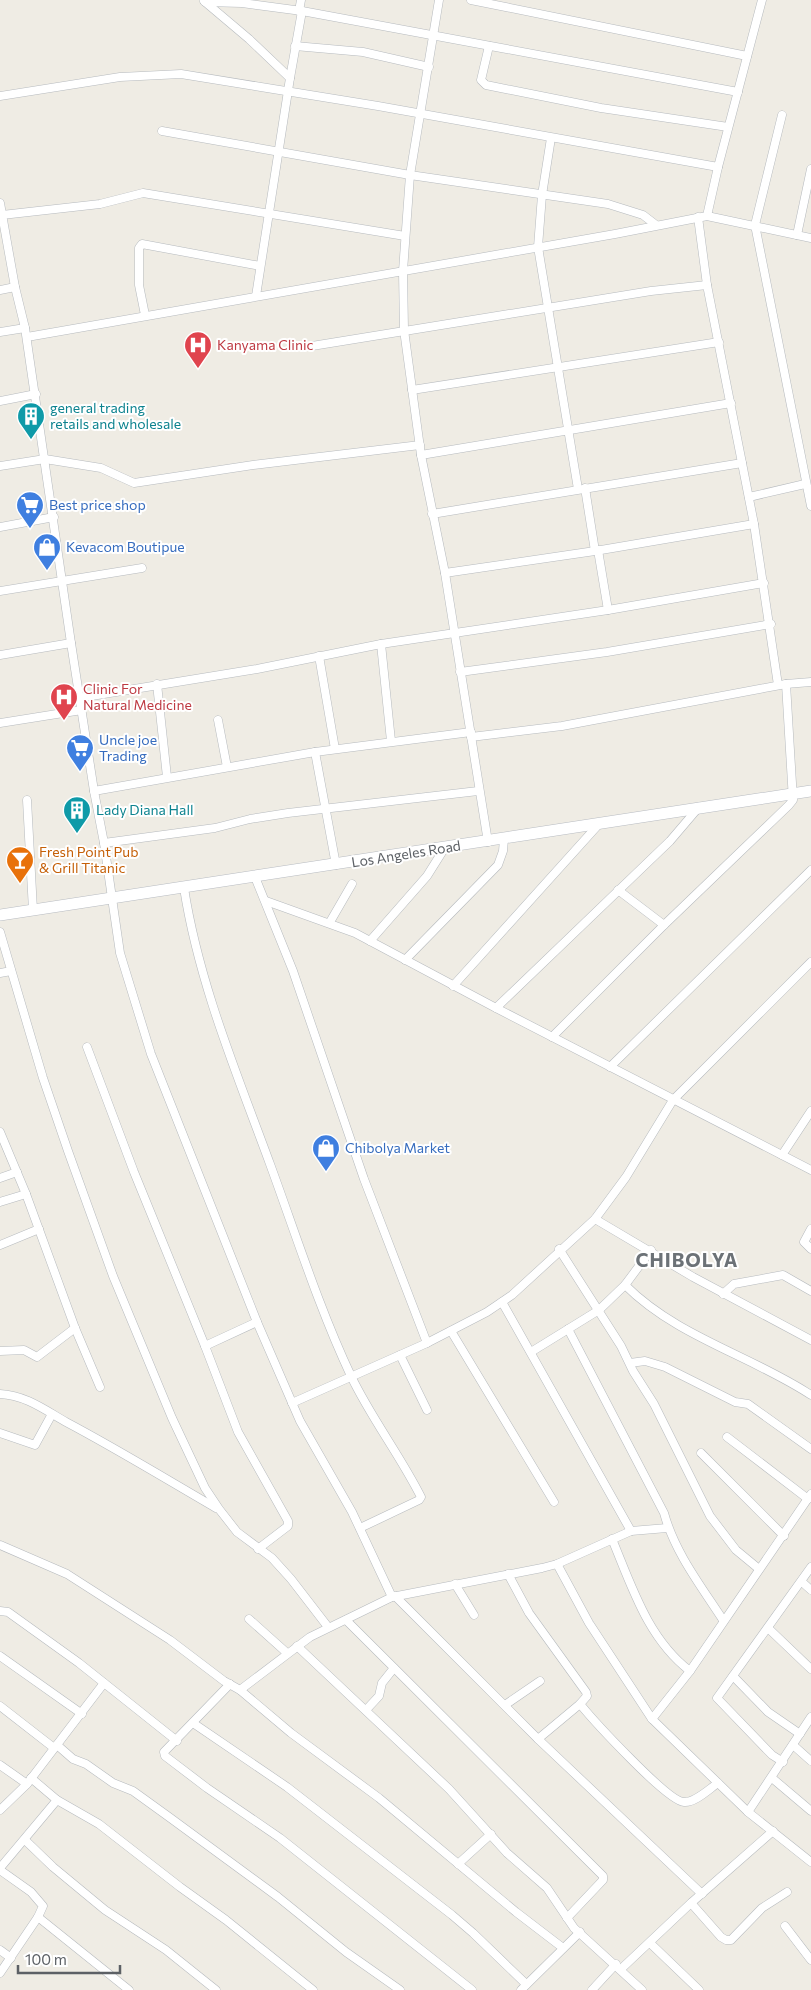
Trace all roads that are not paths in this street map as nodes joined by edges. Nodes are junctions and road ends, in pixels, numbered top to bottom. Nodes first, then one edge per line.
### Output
1 (301, 0) edge
2 (439, 0) edge
3 (471, 0) edge
4 (762, 0) edge
5 (203, 1) edge
6 (300, 11) junction
7 (435, 36) junction
8 (296, 46) junction
9 (489, 46) junction
10 (747, 56) junction
11 (430, 67) junction
12 (290, 78) junction
13 (288, 92) junction
14 (738, 92) junction
15 (0, 96) edge
16 (421, 114) junction
17 (782, 115) dead end
18 (728, 126) junction
19 (162, 131) dead end
20 (551, 138) junction
21 (278, 153) junction
22 (718, 167) junction
23 (811, 169) edge
24 (410, 175) junction
25 (542, 195) junction
26 (0, 203) edge
27 (2, 215) junction
28 (270, 215) junction
29 (707, 216) junction
30 (698, 217) junction
31 (656, 225) junction
32 (755, 225) junction
33 (2, 226) edge
34 (797, 235) junction
35 (405, 236) junction
36 (811, 238) edge
37 (538, 247) junction
38 (260, 266) junction
39 (403, 271) junction
40 (707, 285) junction
41 (15, 287) junction
42 (0, 290) edge
43 (256, 296) junction
44 (546, 307) junction
45 (145, 315) junction
46 (26, 328) junction
47 (404, 330) junction
48 (0, 332) edge
49 (27, 337) junction
50 (718, 342) junction
51 (312, 346) dead end
52 (558, 367) junction
53 (412, 390) junction
54 (36, 394) junction
55 (0, 401) edge
56 (731, 403) junction
57 (568, 429) junction
58 (420, 445) junction
59 (421, 455) junction
60 (45, 459) junction
61 (742, 463) junction
62 (0, 466) edge
63 (805, 484) junction
64 (582, 489) junction
65 (749, 497) junction
66 (811, 506) edge
67 (432, 514) junction
68 (54, 517) junction
69 (754, 524) junction
70 (0, 527) edge
71 (596, 551) junction
72 (142, 568) dead end
73 (445, 573) junction
74 (62, 579) junction
75 (764, 583) junction
76 (0, 591) edge
77 (608, 610) junction
78 (771, 624) junction
79 (454, 633) junction
80 (71, 643) junction
81 (381, 644) junction
82 (0, 655) edge
83 (319, 656) junction
84 (460, 672) junction
85 (811, 682) edge
86 (157, 684) junction
87 (782, 685) junction
88 (79, 698) junction
89 (82, 710) junction
90 (218, 720) dead end
91 (0, 723) edge
92 (471, 734) junction
93 (391, 742) junction
94 (335, 749) junction
95 (315, 752) junction
96 (227, 767) junction
97 (167, 778) junction
98 (94, 790) junction
99 (478, 791) junction
100 (811, 791) edge
101 (792, 793) junction
102 (27, 800) dead end
103 (699, 807) junction
104 (327, 808) junction
105 (599, 824) junction
106 (504, 839) junction
107 (488, 842) junction
108 (104, 843) junction
109 (444, 849) junction
110 (336, 865) junction
111 (811, 870) edge
112 (255, 877) junction
113 (352, 884) dead end
114 (184, 888) junction
115 (618, 890) junction
116 (110, 897) junction
117 (266, 901) junction
118 (33, 910) junction
119 (0, 915) edge
120 (330, 922) junction
121 (664, 925) junction
122 (0, 932) edge
123 (370, 941) junction
124 (405, 960) junction
125 (811, 962) edge
126 (11, 971) junction
127 (0, 973) edge
128 (453, 986) junction
129 (496, 1008) junction
130 (552, 1037) junction
131 (87, 1047) dead end
132 (610, 1067) junction
133 (673, 1100) junction
134 (811, 1111) edge
135 (0, 1132) edge
136 (2, 1142) edge
137 (782, 1155) junction
138 (811, 1170) edge
139 (17, 1172) junction
140 (0, 1178) edge
141 (26, 1194) junction
142 (0, 1202) edge
143 (594, 1219) junction
144 (39, 1229) junction
145 (811, 1229) edge
146 (0, 1245) edge
147 (559, 1249) junction
148 (811, 1249) edge
149 (651, 1250) junction
150 (624, 1285) junction
151 (811, 1291) edge
152 (723, 1294) junction
153 (502, 1302) junction
154 (599, 1310) junction
155 (257, 1322) junction
156 (75, 1328) junction
157 (568, 1329) junction
158 (451, 1331) junction
159 (811, 1340) edge
160 (427, 1343) junction
161 (206, 1346) junction
162 (0, 1351) edge
163 (531, 1352) junction
164 (400, 1355) junction
165 (630, 1363) junction
166 (351, 1376) junction
167 (100, 1386) dead end
168 (0, 1394) edge
169 (811, 1395) edge
170 (292, 1403) junction
171 (427, 1410) dead end
172 (52, 1414) junction
173 (0, 1433) edge
174 (727, 1437) dead end
175 (811, 1450) edge
176 (701, 1453) dead end
177 (809, 1496) edge
178 (554, 1502) dead end
179 (219, 1509) junction
180 (360, 1528) junction
181 (668, 1528) junction
182 (631, 1531) junction
183 (784, 1536) junction
184 (612, 1539) junction
185 (0, 1545) edge
186 (258, 1549) junction
187 (557, 1564) junction
188 (811, 1567) edge
189 (759, 1569) junction
190 (508, 1574) junction
191 (802, 1582) junction
192 (455, 1584) junction
193 (811, 1590) edge
194 (394, 1597) junction
195 (0, 1611) edge
196 (474, 1615) dead end
197 (249, 1618) dead end
198 (346, 1620) junction
199 (723, 1620) junction
200 (328, 1627) junction
201 (768, 1628) junction
202 (297, 1646) junction
203 (287, 1653) junction
204 (0, 1656) edge
205 (394, 1668) junction
206 (811, 1669) edge
207 (690, 1671) junction
208 (733, 1676) junction
209 (540, 1681) dead end
210 (104, 1683) junction
211 (230, 1684) junction
212 (240, 1690) junction
213 (580, 1704) junction
214 (505, 1705) junction
215 (0, 1706) edge
216 (366, 1710) junction
217 (82, 1714) junction
218 (811, 1717) edge
219 (652, 1719) junction
220 (194, 1724) junction
221 (800, 1734) junction
222 (538, 1739) junction
223 (177, 1741) junction
224 (793, 1745) junction
225 (55, 1746) junction
226 (811, 1761) edge
227 (783, 1762) junction
228 (0, 1765) edge
229 (772, 1778) junction
230 (29, 1781) junction
231 (718, 1783) junction
232 (57, 1800) junction
233 (0, 1810) edge
234 (811, 1810) edge
235 (748, 1812) junction
236 (773, 1831) junction
237 (491, 1834) junction
238 (25, 1840) junction
239 (811, 1862) edge
240 (458, 1864) junction
241 (0, 1869) edge
242 (787, 1892) dead end
243 (702, 1894) junction
244 (691, 1903) junction
245 (38, 1917) junction
246 (567, 1918) junction
247 (785, 1926) dead end
248 (580, 1932) junction
249 (650, 1943) junction
250 (563, 1948) junction
251 (0, 1950) edge
252 (11, 1958) junction
253 (811, 1960) edge
254 (619, 1966) junction
255 (0, 1972) edge
256 (523, 1987) edge
257 (694, 1988) edge
258 (129, 1990) edge
259 (216, 1990) edge
260 (313, 1990) edge
261 (400, 1990) edge
262 (472, 1990) edge
263 (592, 1990) edge
264 (642, 1990) edge

1 - 6 street
2 - 7 street
3 - 10 street
4 - 10 street
5 - 6 street
5 - 12 street
6 - 7 street
6 - 8 street
7 - 9 street
7 - 11 street
8 - 11 street
8 - 12 street
9 - 14 street
9 - 18 street
10 - 14 street
11 - 16 street
12 - 13 street
13 - 15 street
13 - 16 street
13 - 21 street
14 - 18 street
16 - 20 street
16 - 24 street
17 - 32 street
18 - 22 street
19 - 21 street
20 - 22 street
20 - 25 street
21 - 24 street
21 - 28 street
22 - 29 street
23 - 34 street
24 - 25 street
24 - 35 street
25 - 31 street
25 - 37 street
26 - 27 street
27 - 28 street
27 - 33 street
28 - 35 street
28 - 38 street
29 - 30 street
29 - 32 street
30 - 31 street
30 - 40 street
31 - 37 street
32 - 34 street
32 - 63 street
33 - 41 street
34 - 36 street
35 - 39 street
37 - 39 street
37 - 44 street
38 - 43 street
38 - 45 street
39 - 43 street
39 - 47 street
40 - 44 street
40 - 50 street
41 - 42 street
41 - 46 street
43 - 45 street
44 - 47 street
44 - 52 street
45 - 49 street
46 - 48 street
46 - 49 street
47 - 51 street
47 - 53 street
49 - 54 street
50 - 52 street
50 - 56 street
52 - 53 street
52 - 57 street
53 - 58 street
54 - 55 street
54 - 60 street
56 - 57 street
56 - 61 street
57 - 59 street
57 - 64 street
58 - 59 street
58 - 60 street
59 - 67 street
60 - 62 street
60 - 68 street
61 - 64 street
61 - 65 street
63 - 65 street
63 - 66 street
64 - 67 street
64 - 71 street
65 - 69 street
67 - 73 street
68 - 70 street
68 - 74 street
69 - 71 street
69 - 75 street
71 - 73 street
71 - 77 street
72 - 74 street
73 - 79 street
74 - 76 street
74 - 80 street
75 - 77 street
75 - 78 street
77 - 79 street
78 - 84 street
78 - 87 street
79 - 81 street
79 - 84 street
80 - 82 street
80 - 88 street
81 - 83 street
81 - 93 street
83 - 86 street
83 - 94 street
84 - 92 street
85 - 87 street
86 - 88 street
86 - 97 street
87 - 92 street
87 - 101 street
88 - 89 street
89 - 91 street
89 - 98 street
90 - 96 street
92 - 93 street
92 - 99 street
93 - 94 street
94 - 95 street
95 - 96 street
95 - 104 street
96 - 97 street
97 - 98 street
98 - 108 street
99 - 104 street
99 - 107 street
100 - 101 main road, Los Angeles Road
101 - 103 main road, Los Angeles Road
101 - 121 street
102 - 118 street
103 - 105 main road, Los Angeles Road
103 - 115 street
104 - 108 street
104 - 110 street
105 - 106 main road, Los Angeles Road
105 - 128 street
106 - 107 main road, Los Angeles Road
106 - 124 street
107 - 109 main road, Los Angeles Road
108 - 116 street
109 - 110 main road, Los Angeles Road
109 - 123 street
110 - 112 main road, Los Angeles Road
111 - 132 street
112 - 114 main road, Los Angeles Road
112 - 117 street
113 - 120 street
114 - 116 main road, Los Angeles Road
114 - 166 street
115 - 121 street
115 - 129 street
116 - 118 main road, Los Angeles Road
116 - 155 street
117 - 120 street
117 - 160 street
118 - 119 main road, Los Angeles Road
120 - 123 street
121 - 130 street
122 - 126 street
123 - 124 street
124 - 128 street
125 - 133 street
126 - 127 street
126 - 179 street
128 - 129 street
129 - 130 street
130 - 132 street
131 - 161 street
132 - 133 street
133 - 137 street
133 - 143 street
134 - 137 street
135 - 136 street
136 - 139 street
137 - 138 street
139 - 140 street
139 - 141 street
141 - 142 street
141 - 144 street
143 - 147 street
143 - 149 street
144 - 146 street
144 - 156 street
145 - 148 street
147 - 153 street
147 - 154 street
149 - 150 street
149 - 152 street
150 - 154 street
150 - 169 street
151 - 152 street
152 - 159 street
153 - 158 street
153 - 163 street
154 - 157 street
154 - 165 street
155 - 161 street
155 - 170 street
156 - 162 street
156 - 167 street
157 - 163 street
157 - 181 street
158 - 160 street
158 - 178 street
160 - 164 street
161 - 186 street
163 - 182 street
164 - 166 street
164 - 171 street
165 - 175 street
165 - 189 street
166 - 170 street
166 - 180 street
168 - 172 street
170 - 180 street
172 - 173 street
172 - 179 street
174 - 177 street
176 - 183 street
177 - 183 street
179 - 186 street
180 - 194 street
181 - 182 street
181 - 199 street
182 - 184 street
183 - 189 street
184 - 187 street
184 - 207 street
185 - 211 street
186 - 200 street
187 - 190 street
187 - 219 street
188 - 191 street
189 - 199 street
190 - 192 street
190 - 213 street
191 - 193 street
191 - 201 street
192 - 194 street
192 - 196 street
194 - 198 street
194 - 214 street
195 - 210 street
197 - 203 street
198 - 200 street
198 - 205 street
199 - 207 street
200 - 202 street
201 - 206 street
201 - 208 street
202 - 203 street
202 - 216 street
203 - 212 street
204 - 217 street
205 - 216 street
205 - 246 street
207 - 219 street
208 - 221 street
208 - 227 street
209 - 214 street
210 - 217 street
210 - 223 street
211 - 212 street
211 - 220 street
212 - 240 street
213 - 222 street
213 - 231 street
214 - 222 street
215 - 225 street
216 - 237 street
217 - 225 street
218 - 221 street
219 - 231 street
220 - 223 street
220 - 256 street
221 - 224 street
222 - 243 street
223 - 262 street
224 - 226 street
224 - 227 street
225 - 230 street
225 - 261 street
227 - 229 street
228 - 230 street
229 - 234 street
229 - 235 street
230 - 232 street
230 - 233 street
231 - 235 street
232 - 238 street
232 - 260 street
235 - 236 street
236 - 239 street
236 - 243 street
237 - 240 street
237 - 246 street
238 - 241 street
238 - 259 street
240 - 250 street
241 - 245 street
242 - 244 street
243 - 244 street
244 - 249 street
245 - 252 street
245 - 258 street
246 - 248 street
247 - 253 street
248 - 250 street
248 - 254 street
249 - 254 street
249 - 257 street
250 - 256 street
251 - 252 street
252 - 255 street
254 - 263 street
254 - 264 street

